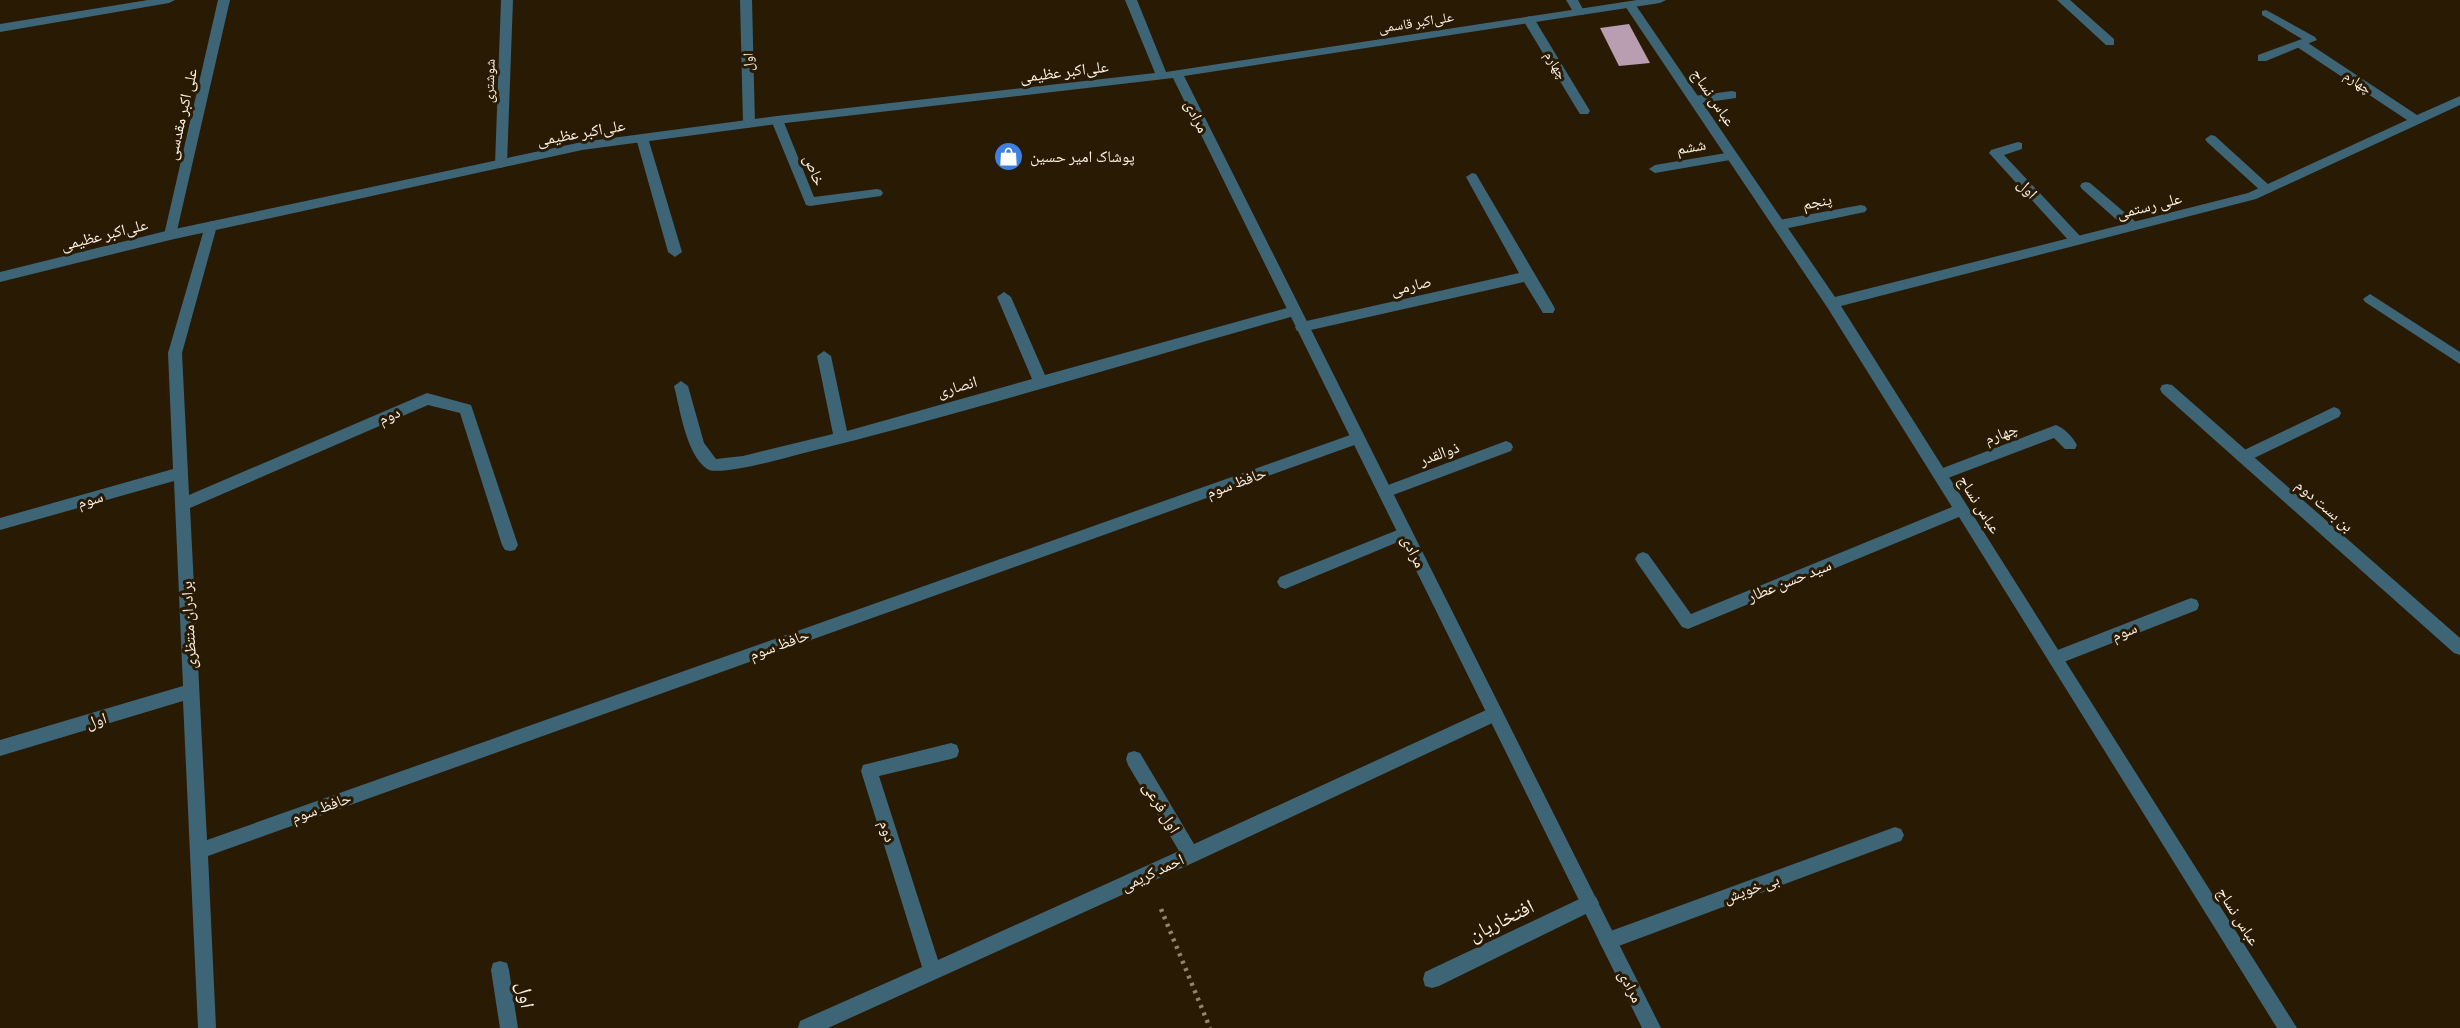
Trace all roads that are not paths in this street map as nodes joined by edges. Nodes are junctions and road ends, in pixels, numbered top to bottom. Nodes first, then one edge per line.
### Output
1 (169, 0) edge
2 (224, 0) edge
3 (507, 0) edge
4 (746, 0) edge
5 (1131, 0) edge
6 (1572, 0) edge
7 (1660, 0) edge
8 (2063, 0) edge
9 (1631, 6) junction
10 (1579, 13) junction
11 (2266, 13) dead end
12 (1529, 20) junction
13 (0, 28) edge
14 (2109, 42) dead end
15 (2301, 44) junction
16 (2262, 58) dead end
17 (1169, 75) junction
18 (1732, 95) dead end
19 (1694, 100) junction
20 (2460, 100) edge
21 (1584, 111) dead end
22 (777, 120) junction
23 (2416, 120) junction
24 (749, 124) junction
25 (642, 138) junction
26 (2211, 139) dead end
27 (2018, 146) dead end
28 (1732, 156) junction
29 (501, 164) junction
30 (1654, 169) dead end
31 (1472, 177) dead end
32 (2086, 186) dead end
33 (2266, 189) junction
34 (878, 193) dead end
35 (1861, 209) dead end
36 (1779, 225) junction
37 (211, 226) junction
38 (2132, 226) junction
39 (170, 235) junction
40 (2076, 240) junction
41 (675, 252) dead end
42 (1527, 276) junction
43 (0, 277) edge
44 (1004, 297) dead end
45 (2370, 299) dead end
46 (1832, 303) junction
47 (1548, 309) dead end
48 (1294, 311) junction
49 (1302, 327) junction
50 (824, 356) dead end
51 (2460, 359) edge
52 (1040, 381) junction
53 (681, 386) dead end
54 (2167, 389) dead end
55 (2334, 413) dead end
56 (841, 438) junction
57 (1358, 438) junction
58 (2070, 445) dead end
59 (1506, 447) dead end
60 (2244, 458) junction
61 (181, 473) junction
62 (1940, 475) junction
63 (1385, 492) junction
64 (183, 504) junction
65 (1963, 509) junction
66 (0, 524) edge
67 (1405, 533) junction
68 (510, 545) dead end
69 (1643, 559) dead end
70 (1285, 582) dead end
71 (2191, 605) dead end
72 (2460, 648) edge
73 (2056, 658) junction
74 (191, 691) junction
75 (1496, 714) junction
76 (0, 748) edge
77 (951, 751) dead end
78 (1134, 759) dead end
79 (1894, 835) dead end
80 (199, 851) junction
81 (1191, 855) junction
82 (1590, 903) junction
83 (1608, 941) junction
84 (500, 970) dead end
85 (932, 971) junction
86 (1432, 979) dead end
87 (207, 1028) edge
88 (509, 1028) edge
89 (807, 1028) edge
90 (1652, 1028) edge
91 (2288, 1028) edge

1 - 13 street
2 - 39 street, علی اکبر مقدسی
3 - 29 street, شوشتری
4 - 24 street, اول
5 - 17 street, مرادی
6 - 10 street
7 - 9 street, علی‌اکبر قاسمی
8 - 14 street
9 - 10 street, علی‌اکبر قاسمی
9 - 19 street, عباس نساج
10 - 12 street, علی‌اکبر قاسمی
11 - 15 street
12 - 17 street, علی‌اکبر قاسمی
12 - 21 street, چهارم
15 - 16 street
15 - 23 street, چهارم
17 - 22 street, علی‌اکبر عظیمی
17 - 48 street, مرادی
18 - 19 street
19 - 28 street, عباس نساج
20 - 23 street, علی رستمی
22 - 24 street, علی‌اکبر عظیمی
22 - 34 street, خاص
23 - 33 street, علی رستمی
24 - 25 street, علی‌اکبر عظیمی
25 - 29 street, علی‌اکبر عظیمی
25 - 41 street
26 - 33 street
27 - 40 street, اول
28 - 30 street, ششم
28 - 36 street, عباس نساج
29 - 37 street, علی‌اکبر عظیمی
31 - 42 street
32 - 38 street
33 - 38 street, علی رستمی
35 - 36 street, پنجم
36 - 46 street, عباس نساج
37 - 39 street, علی‌اکبر عظیمی
37 - 61 street, برادران منتظری
38 - 40 street, علی رستمی
39 - 43 street, علی‌اکبر عظیمی
40 - 46 street, علی رستمی
42 - 47 street
42 - 49 street, صارمی
44 - 52 street
45 - 51 street
46 - 62 street, عباس نساج
48 - 49 street, مرادی
48 - 52 street, انصاری
49 - 57 street, مرادی
50 - 56 street
52 - 56 street, انصاری
53 - 56 street, انصاری
54 - 60 street, بن بست دوم
55 - 60 street
57 - 63 street, مرادی
57 - 80 street, حافظ سوم
58 - 62 street, چهارم
59 - 63 street, ذوالقدر
60 - 72 street, بن بست دوم
61 - 64 street, برادران منتظری
61 - 66 street, سوم
62 - 65 street, عباس نساج
63 - 67 street, مرادی
64 - 68 street, دوم
64 - 74 street, برادران منتظری
65 - 69 street, سید حسن عطار
65 - 73 street, عباس نساج
67 - 70 street
67 - 75 street, مرادی
71 - 73 street, سوم
73 - 91 street, عباس نساج
74 - 76 street, اول
74 - 80 street, برادران منتظری
75 - 81 street, احمد کریمی
75 - 82 street, مرادی
77 - 85 street, دوم
78 - 81 street, اول فرعی
79 - 83 street, بی خویش
80 - 87 street, برادران منتظری
81 - 85 street, احمد کریمی
82 - 83 street, مرادی
82 - 86 street, افتخاریان
83 - 90 street, مرادی
84 - 88 street, اول
85 - 89 street, احمد کریمی

